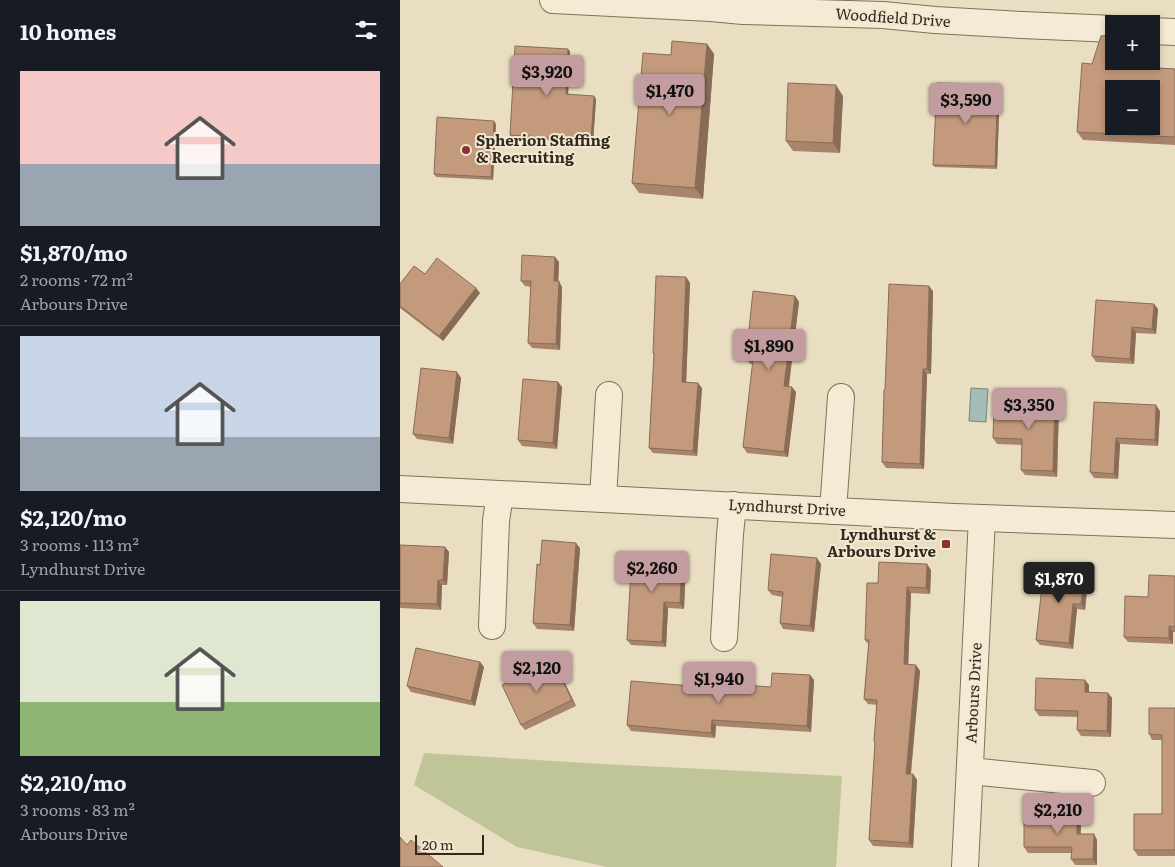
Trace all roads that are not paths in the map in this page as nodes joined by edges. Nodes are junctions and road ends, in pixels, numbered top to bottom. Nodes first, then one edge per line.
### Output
1 (553, 0) edge
2 (1105, 29) edge
3 (1160, 31) edge
4 (1175, 32) edge
5 (609, 396) dead end
6 (841, 397) dead end
7 (400, 489) edge
8 (500, 494) junction
9 (603, 498) junction
10 (733, 505) junction
11 (833, 511) junction
12 (982, 518) junction
13 (1175, 525) edge
14 (492, 626) dead end
15 (724, 638) dead end
16 (970, 771) junction
17 (1092, 783) dead end
18 (965, 867) edge

1 - 2 street, Woodfield Drive
3 - 4 street
5 - 9 street
6 - 11 street
7 - 8 street, Lyndhurst Drive
8 - 9 street, Lyndhurst Drive
8 - 14 street
9 - 10 street, Lyndhurst Drive
10 - 11 street, Lyndhurst Drive
10 - 15 street
11 - 12 street, Lyndhurst Drive
12 - 13 street, Lyndhurst Drive
12 - 16 street, Arbours Drive
16 - 17 street
16 - 18 street, Arbours Drive

